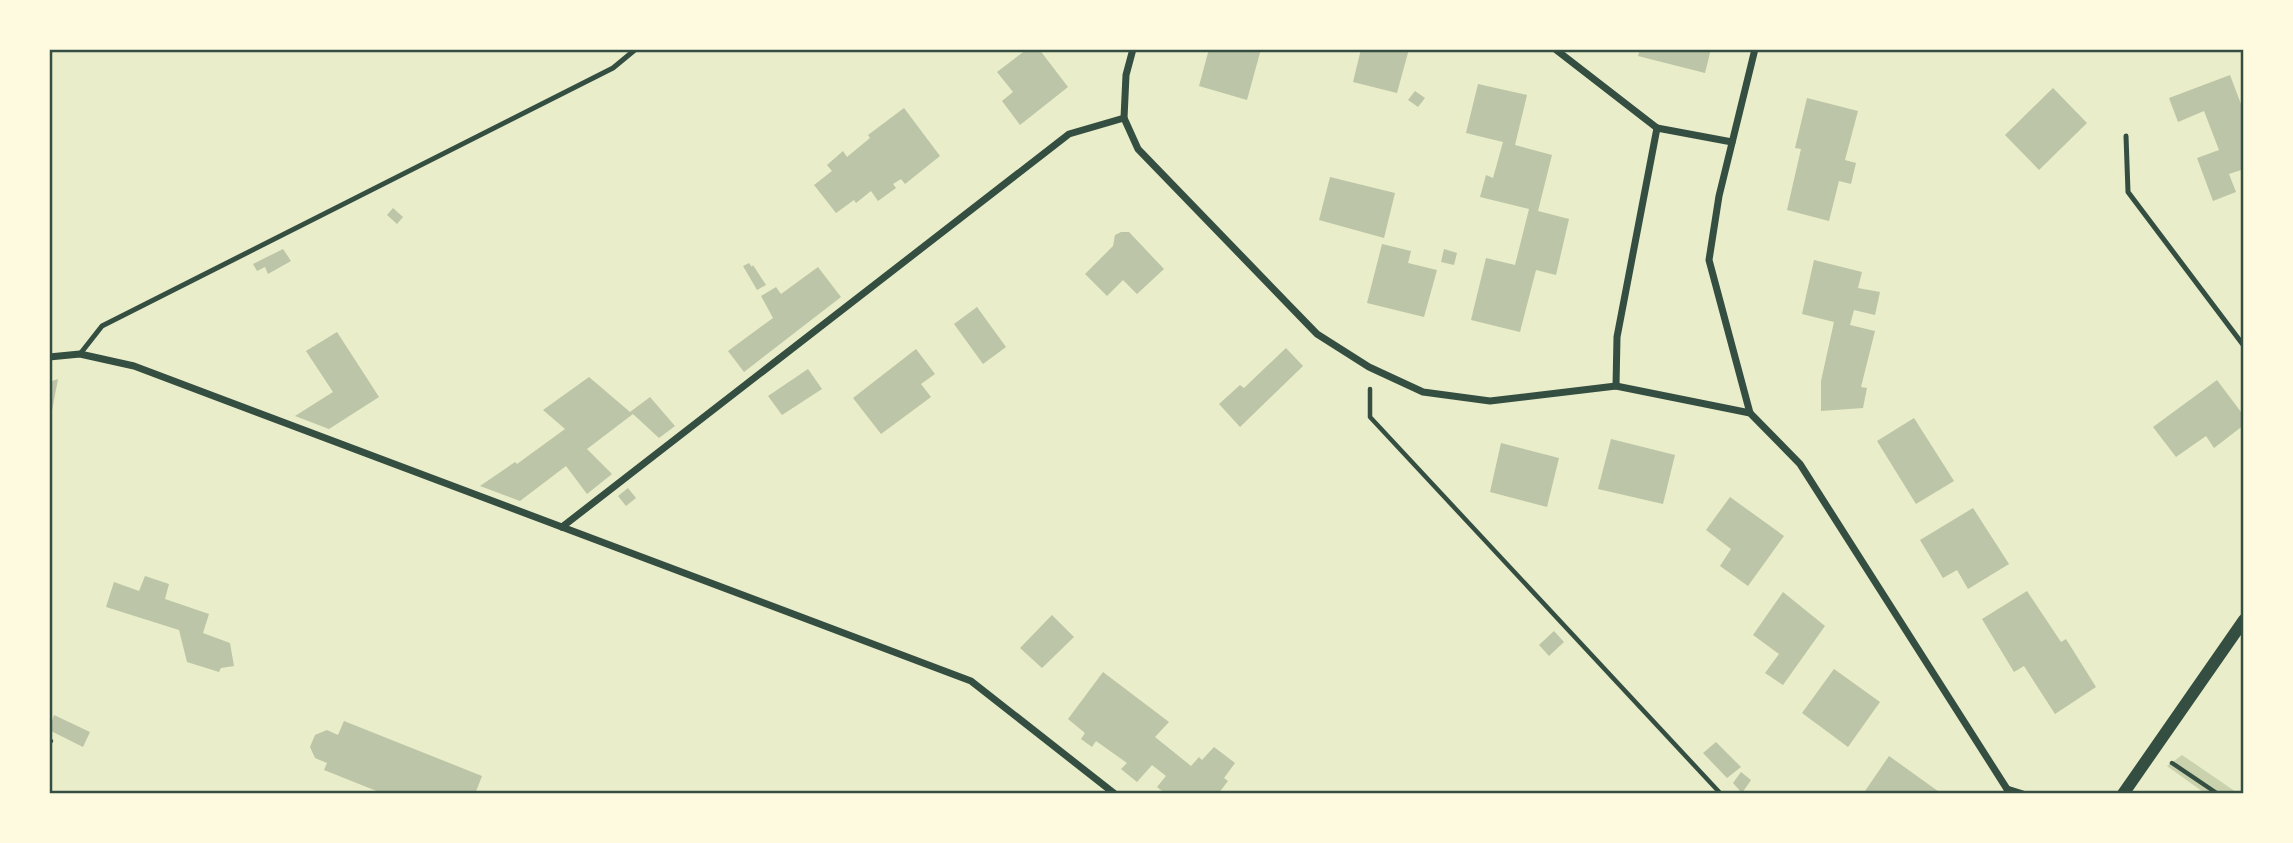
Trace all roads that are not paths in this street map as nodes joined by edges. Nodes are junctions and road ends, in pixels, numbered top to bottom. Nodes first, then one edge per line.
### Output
1 (636, 49) edge
2 (1133, 49) edge
3 (1555, 49) edge
4 (1755, 49) edge
5 (1124, 118) junction
6 (1657, 128) junction
7 (2126, 136) dead end
8 (1732, 142) junction
9 (2244, 346) edge
10 (80, 354) junction
11 (49, 357) edge
12 (1616, 386) junction
13 (1750, 413) junction
14 (562, 527) junction
15 (2244, 621) edge
16 (2008, 792) edge
17 (1115, 794) edge
18 (2023, 794) edge
19 (2123, 794) edge

1 - 10 lane
2 - 5 street
3 - 6 street
4 - 8 street
5 - 12 street
5 - 14 street
6 - 8 street
6 - 12 street
7 - 9 lane
8 - 13 street
10 - 11 street
10 - 14 street
12 - 13 street
13 - 16 street
14 - 17 street
15 - 19 street
16 - 18 street

